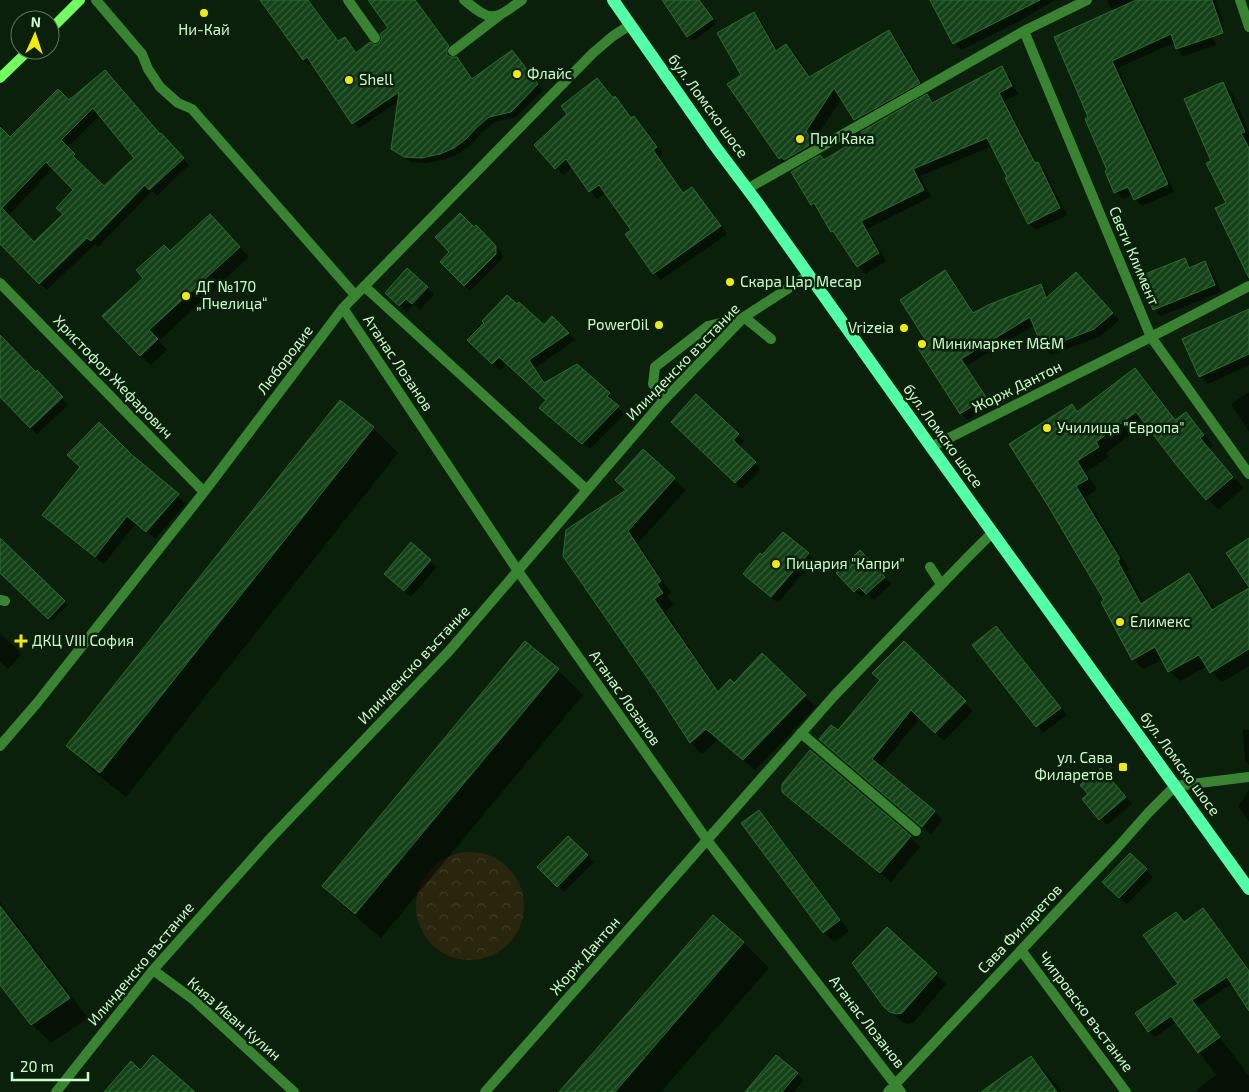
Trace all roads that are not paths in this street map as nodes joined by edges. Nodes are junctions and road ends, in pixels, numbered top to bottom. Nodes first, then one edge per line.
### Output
1 (80, 0) edge
2 (96, 0) edge
3 (348, 0) edge
4 (464, 0) edge
5 (522, 0) edge
6 (613, 0) edge
7 (1087, 0) edge
8 (1240, 0) edge
9 (501, 14) junction
10 (60, 20) edge
11 (630, 25) junction
12 (1249, 27) edge
13 (1024, 31) junction
14 (375, 38) dead end
15 (453, 51) dead end
16 (19, 60) edge
17 (0, 78) edge
18 (747, 189) junction
19 (809, 275) junction
20 (0, 284) edge
21 (364, 286) junction
22 (1249, 286) edge
23 (355, 295) junction
24 (343, 308) junction
25 (744, 317) junction
26 (1151, 337) junction
27 (771, 339) dead end
28 (663, 401) junction
29 (931, 447) junction
30 (1249, 474) edge
31 (587, 490) junction
32 (204, 492) junction
33 (993, 532) junction
34 (930, 567) dead end
35 (518, 571) junction
36 (941, 584) junction
37 (801, 733) junction
38 (0, 746) edge
39 (1249, 776) edge
40 (1175, 786) junction
41 (916, 831) dead end
42 (707, 840) junction
43 (1249, 889) edge
44 (1021, 950) junction
45 (153, 970) junction
46 (898, 1088) edge
47 (56, 1092) edge
48 (294, 1092) edge
49 (485, 1092) edge
50 (888, 1092) edge
51 (1126, 1092) edge

1 - 10 street
2 - 23 street
3 - 14 street
4 - 9 street
5 - 9 street
6 - 11 main road, бул. Ломско шосе
7 - 13 street
8 - 12 street
9 - 15 street
11 - 18 main road, бул. Ломско шосе
11 - 21 street, Любородие
13 - 18 street
13 - 26 street, Свети Климент
16 - 17 street
18 - 19 main road, бул. Ломско шосе
19 - 25 street, Илинденско въстание
19 - 29 main road, бул. Ломско шосе
20 - 32 street, Христофор Жефарович
21 - 23 street, Любородие
21 - 31 street
22 - 26 street, Жорж Дантон
23 - 24 street, Любородие
24 - 32 street, Любородие
24 - 35 street, Атанас Лозанов
25 - 27 street
25 - 28 street, Илинденско въстание
25 - 28 street
26 - 29 street, Жорж Дантон
26 - 30 street, Свети Климент
28 - 31 street, Илинденско въстание
29 - 33 main road, бул. Ломско шосе
31 - 35 street, Илинденско въстание
32 - 38 street, Любородие
33 - 36 street, Жорж Дантон
33 - 40 main road, бул. Ломско шосе
34 - 36 street
35 - 42 street, Атанас Лозанов
35 - 45 street, Илинденско въстание
36 - 37 street, Жорж Дантон
37 - 41 street
37 - 42 street, Жорж Дантон
39 - 40 street
40 - 43 main road, бул. Ломско шосе
40 - 44 street, Сава Филаретов
42 - 46 street, Атанас Лозанов
42 - 49 street, Жорж Дантон
44 - 46 street, Сава Филаретов
44 - 51 street, Чипровско въстание
45 - 47 street, Илинденско въстание
45 - 48 street, Княз Иван Кулин
46 - 50 street, Сава Филаретов

